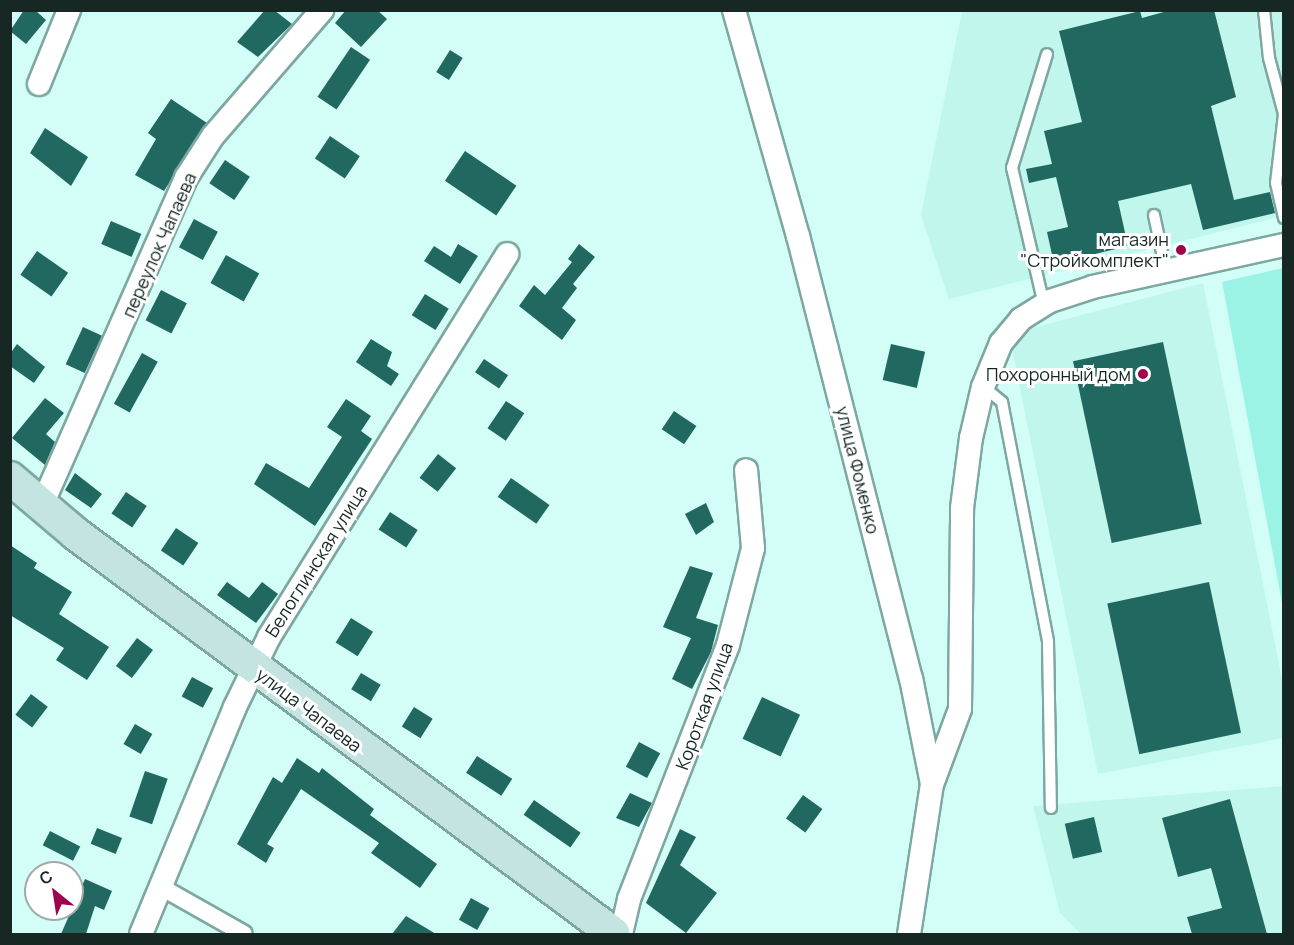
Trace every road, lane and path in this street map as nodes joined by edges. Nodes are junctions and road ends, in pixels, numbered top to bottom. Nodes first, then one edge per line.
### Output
1 (69, 10) edge
2 (322, 10) edge
3 (734, 10) edge
4 (1264, 10) edge
5 (1047, 54) dead end
6 (39, 84) dead end
7 (1280, 182) edge
8 (1154, 215) dead end
9 (1284, 218) edge
10 (1284, 245) edge
11 (507, 254) dead end
12 (1167, 271) junction
13 (1044, 305) junction
14 (983, 387) junction
15 (746, 470) dead end
16 (10, 478) edge
17 (41, 507) junction
18 (253, 668) junction
19 (932, 784) junction
20 (1051, 808) dead end
21 (161, 887) junction
22 (141, 934) edge
23 (244, 934) edge
24 (614, 934) edge
25 (621, 934) edge
26 (909, 934) edge

1 - 6 street
2 - 17 street, переулок Чапаева
3 - 19 street, улица Фоменко
4 - 7 lane
5 - 13 lane
7 - 9 lane
8 - 12 lane
10 - 12 street
11 - 18 street, Белоглинская улица
12 - 13 street
13 - 14 street
14 - 19 street
14 - 20 lane
15 - 25 street, Короткая улица
16 - 17 main road, улица Чапаева
17 - 18 main road, улица Чапаева
18 - 21 street, Белоглинская улица
18 - 24 main road, улица Чапаева
19 - 26 street, улица Фоменко
21 - 22 street, Белоглинская улица
21 - 23 street

